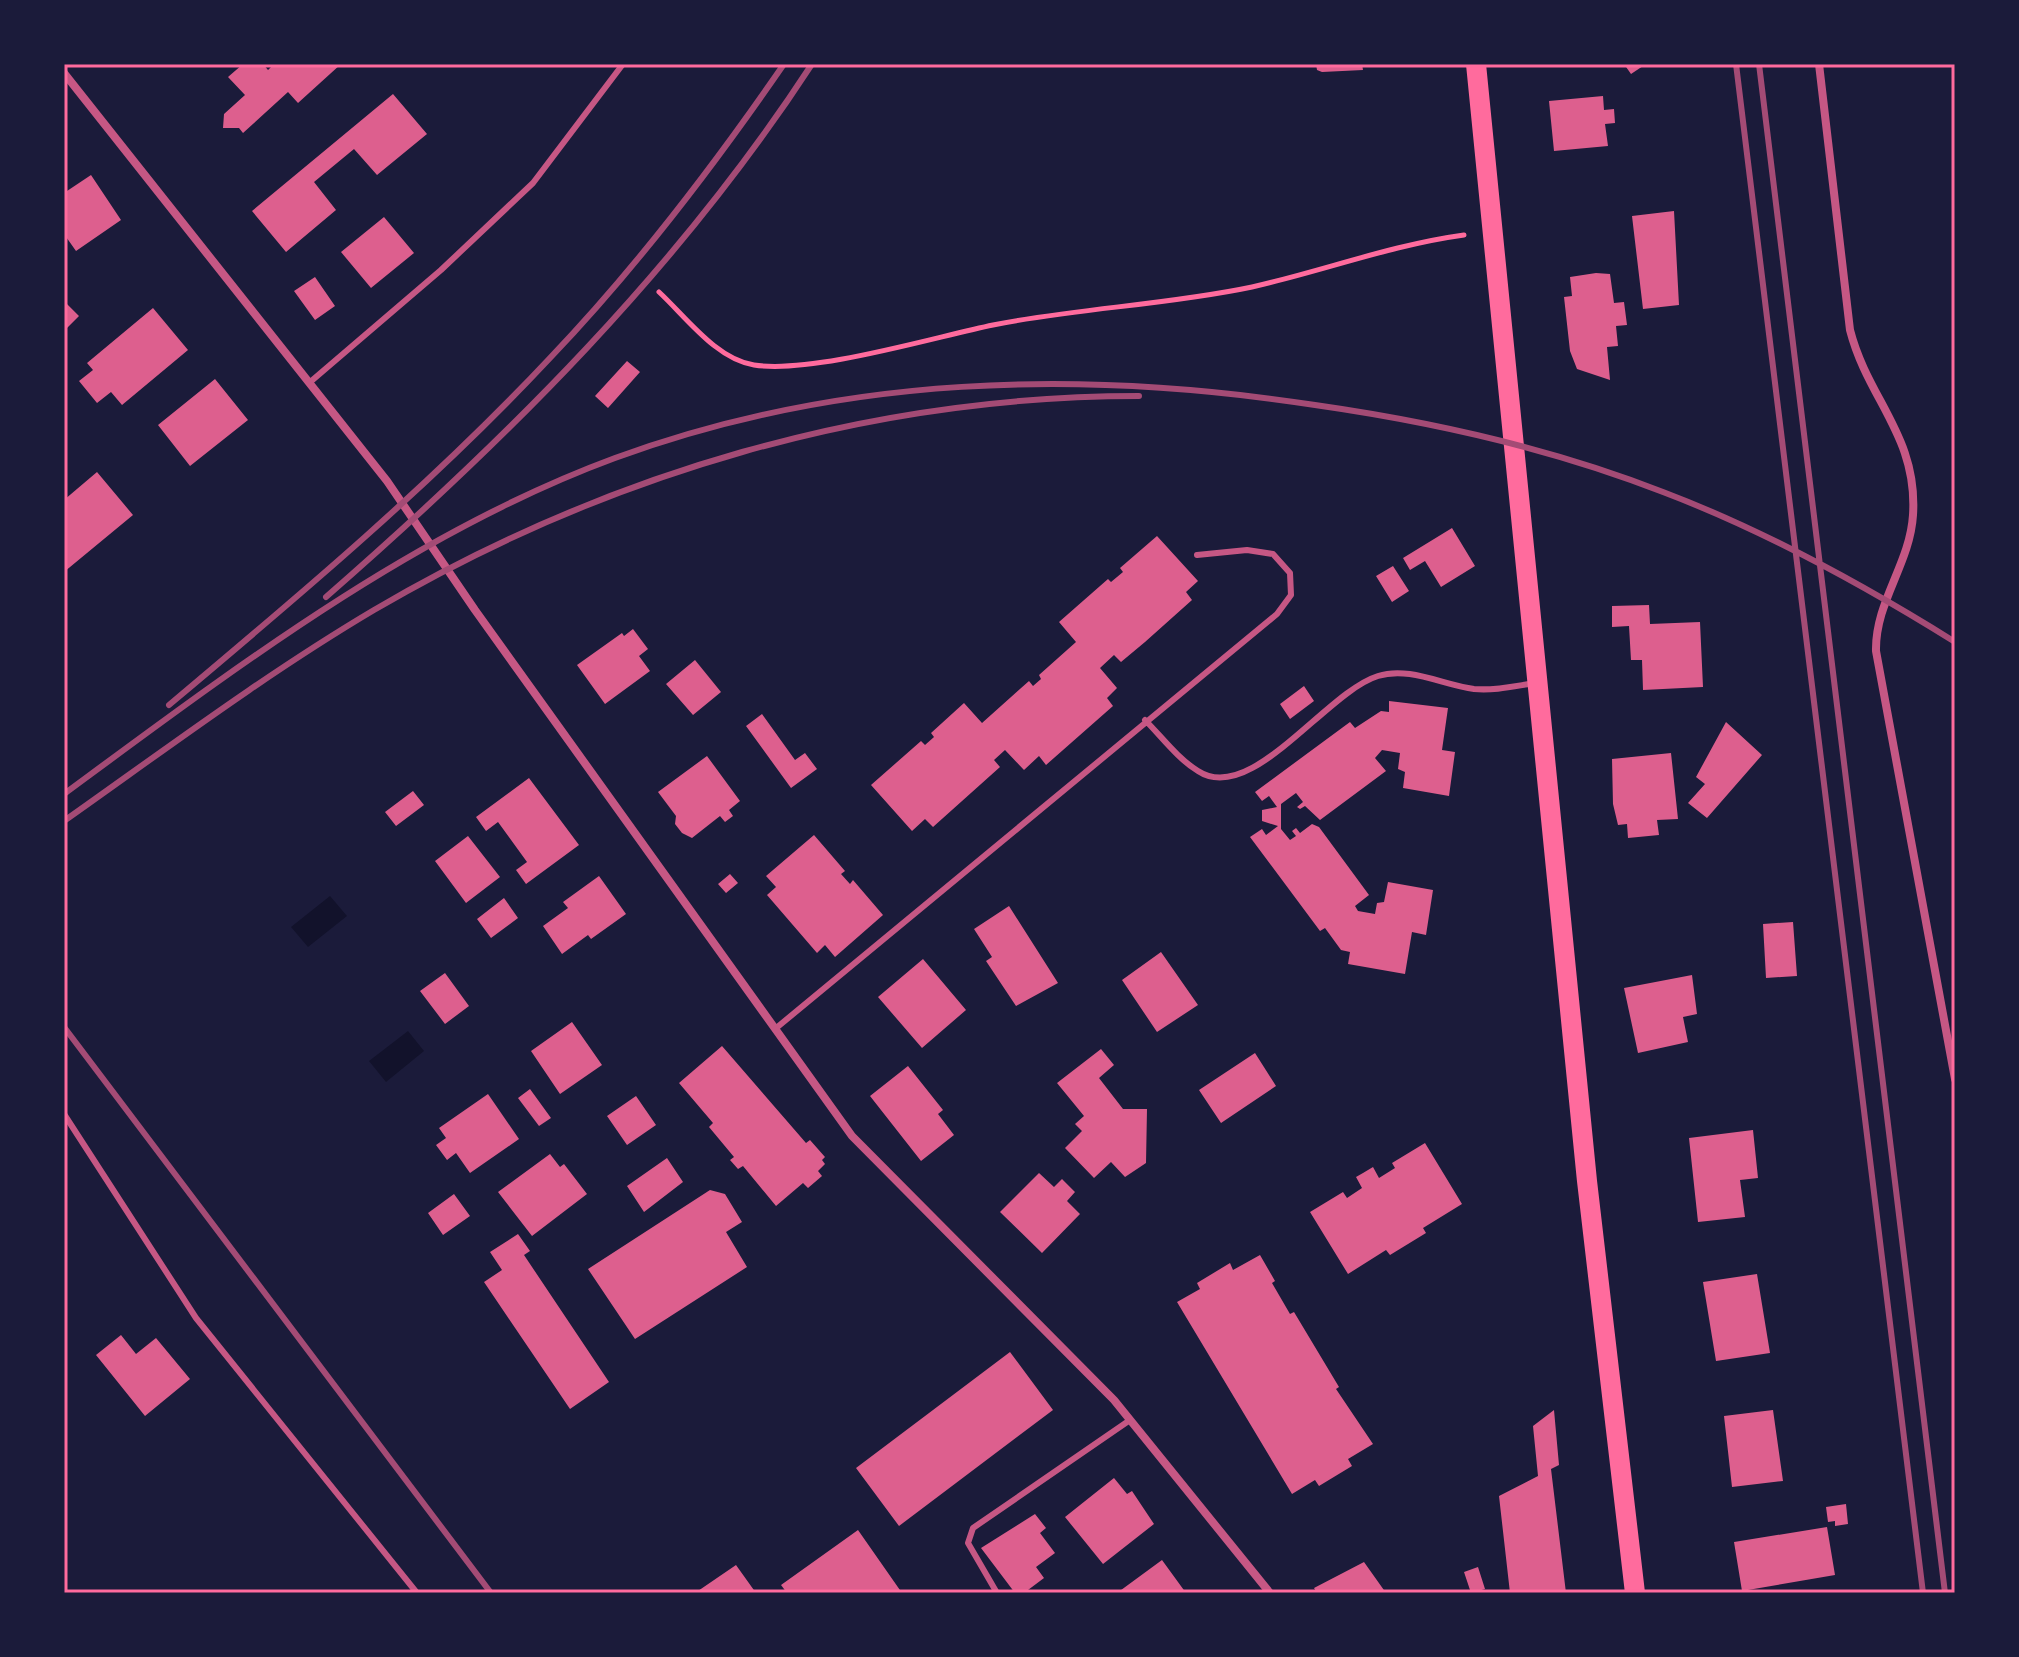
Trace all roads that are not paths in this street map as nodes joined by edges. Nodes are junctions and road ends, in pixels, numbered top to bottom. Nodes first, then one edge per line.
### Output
1 (623, 64) edge
2 (1476, 64) edge
3 (1819, 64) edge
4 (64, 73) edge
5 (309, 383) junction
6 (1197, 555) dead end
7 (1536, 683) junction
8 (1145, 720) junction
9 (775, 1029) junction
10 (1955, 1079) edge
11 (64, 1114) edge
12 (1130, 1420) junction
13 (417, 1593) edge
14 (997, 1593) edge
15 (1270, 1593) edge
16 (1635, 1593) edge

1 - 5 lane
2 - 7 main road
3 - 10 street
4 - 5 street
5 - 9 street
6 - 8 lane
7 - 8 lane
7 - 16 main road
8 - 9 lane
9 - 12 street
11 - 13 lane
12 - 14 lane
12 - 15 street

